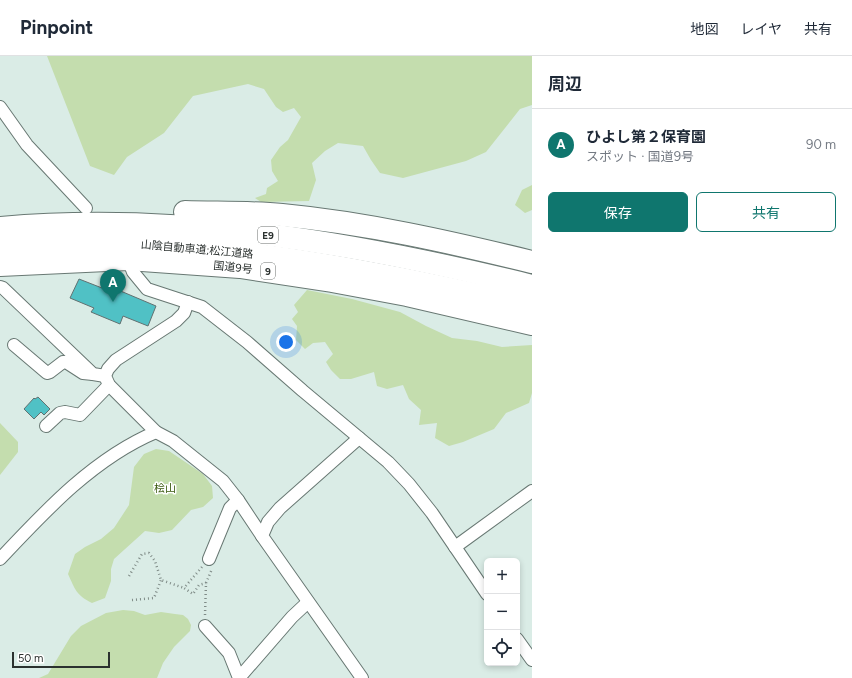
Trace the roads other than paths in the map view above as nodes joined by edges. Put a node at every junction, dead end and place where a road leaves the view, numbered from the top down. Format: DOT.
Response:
graph roads {
  1 [pos="0,107"];
  2 [pos="86,208"];
  3 [pos="0,212"];
  4 [pos="0,228"];
  5 [pos="0,247"];
  6 [pos="128,259"];
  7 [pos="532,262"];
  8 [pos="0,265"];
  9 [pos="532,286"];
  10 [pos="0,287"];
  11 [pos="188,302"];
  12 [pos="532,307"];
  13 [pos="532,324"];
  14 [pos="14,345"];
  15 [pos="93,374"];
  16 [pos="107,381"];
  17 [pos="46,426"];
  18 [pos="156,432"];
  19 [pos="359,438"];
  20 [pos="532,492"];
  21 [pos="238,500"];
  22 [pos="262,536"];
  23 [pos="456,547"];
  24 [pos="0,559"];
  25 [pos="212,563"];
  26 [pos="484,589"];
  27 [pos="308,602"];
  28 [pos="205,626"];
  29 [pos="520,643"];
  30 [pos="532,660"];
  31 [pos="239,678"];
  32 [pos="362,678"];
  1 -- 2 [label="street"];
  2 -- 3 [label="highway"];
  2 -- 7 [label="highway"];
  4 -- 9 [label="highway, 山陰自動車道;松江道路 / E9"];
  5 -- 12 [label="highway, 山陰自動車道;松江道路 / E9"];
  6 -- 8 [label="highway, 国道9号 / 9"];
  6 -- 11 [label="street"];
  6 -- 13 [label="highway, 国道9号 / 9"];
  10 -- 15 [label="street"];
  11 -- 16 [label="street"];
  11 -- 19 [label="street"];
  14 -- 15 [label="street"];
  15 -- 16 [label="street"];
  16 -- 17 [label="street"];
  16 -- 18 [label="street"];
  18 -- 21 [label="street"];
  18 -- 24 [label="street"];
  19 -- 22 [label="street"];
  19 -- 23 [label="street"];
  20 -- 23 [label="street"];
  21 -- 22 [label="street"];
  21 -- 25 [label="street"];
  22 -- 27 [label="street"];
  23 -- 26 [label="street"];
  27 -- 31 [label="street"];
  27 -- 32 [label="street"];
  28 -- 31 [label="street"];
  29 -- 30 [label="street"];
}
